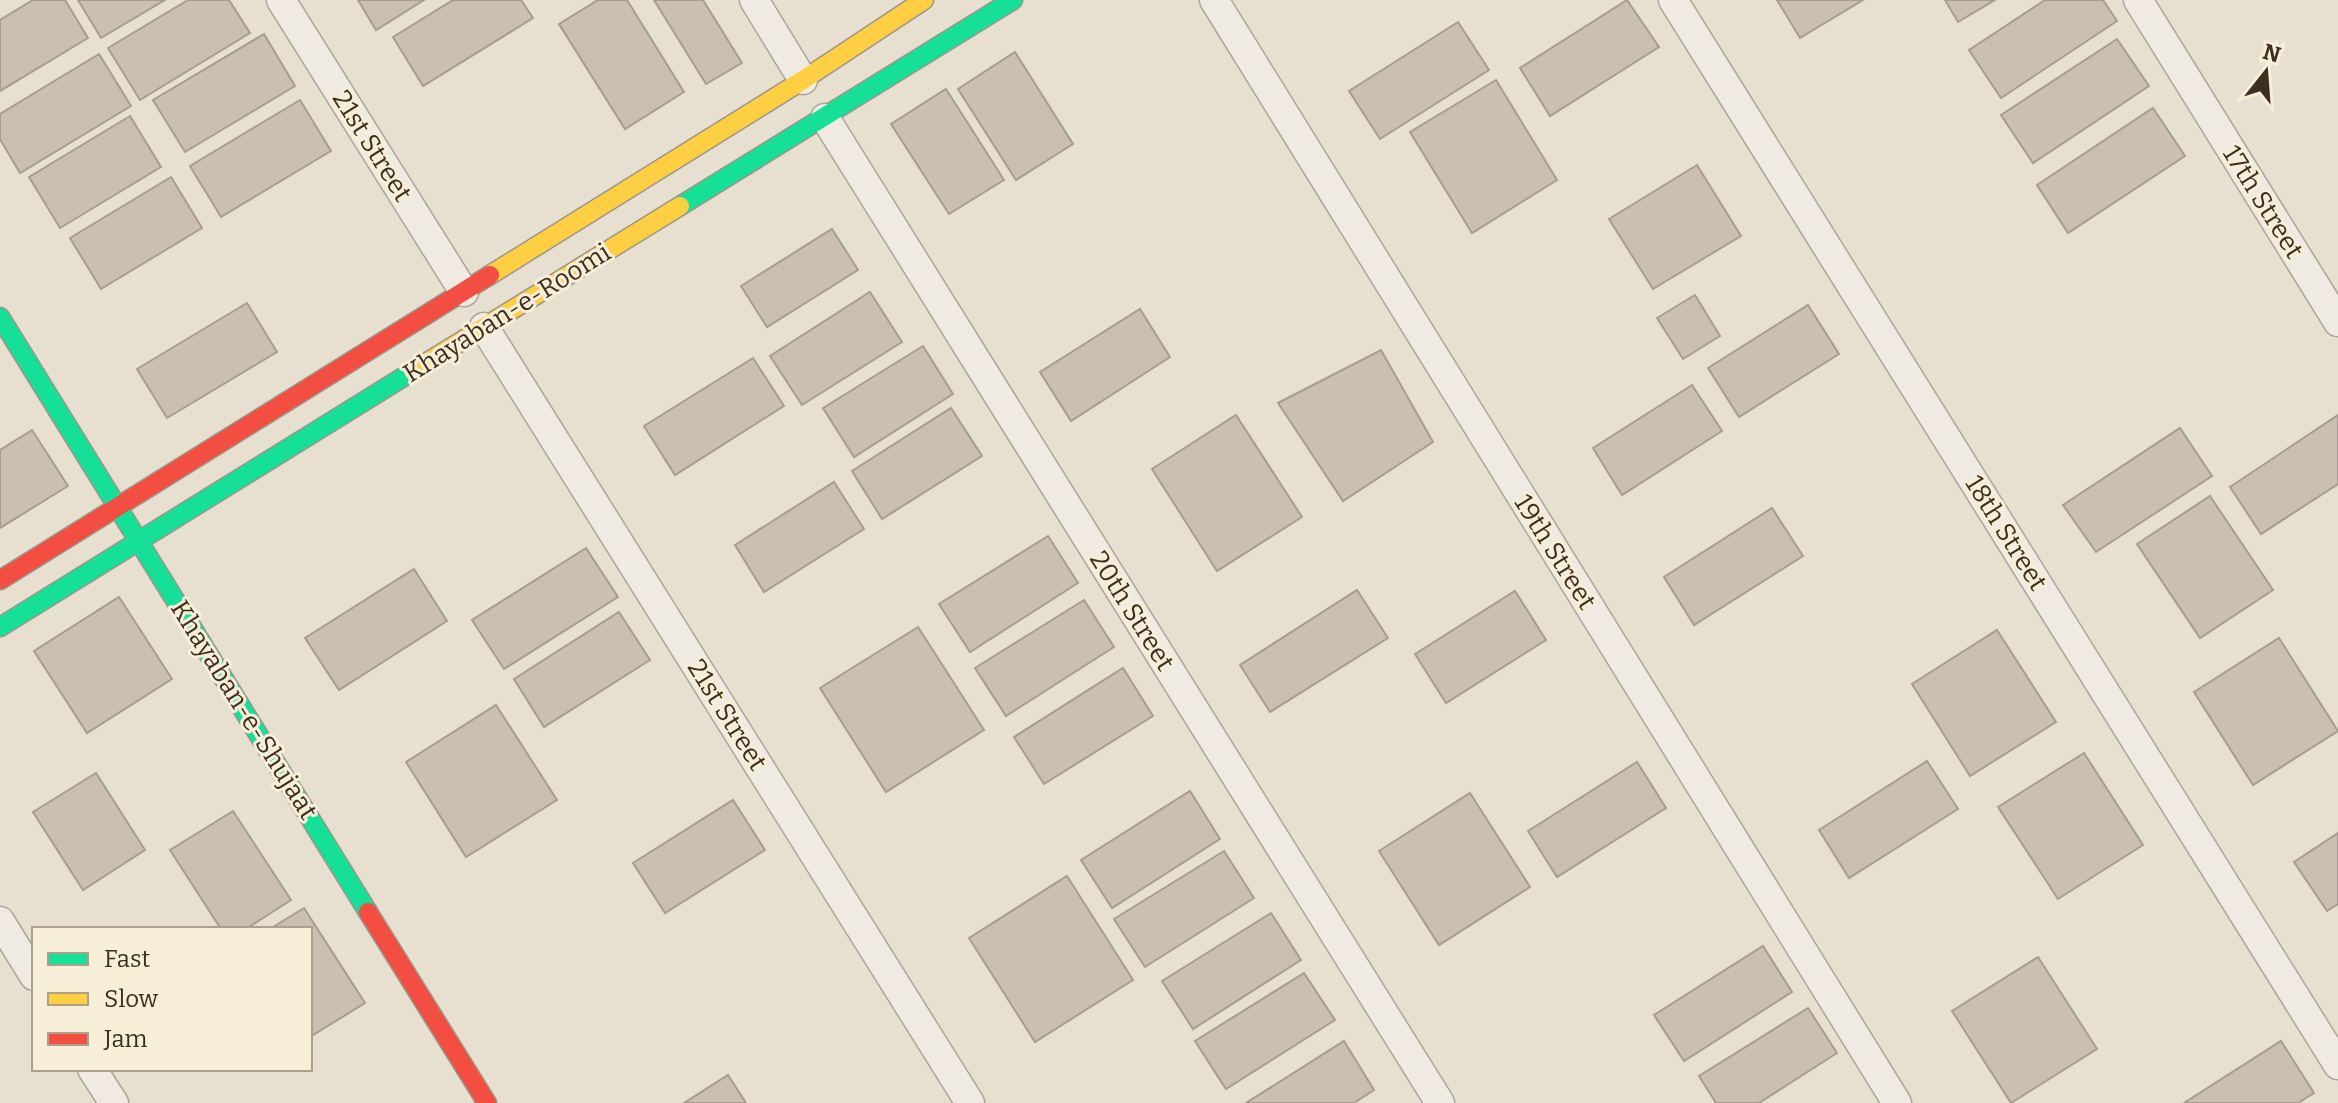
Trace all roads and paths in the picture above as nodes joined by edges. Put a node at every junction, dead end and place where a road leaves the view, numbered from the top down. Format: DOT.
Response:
graph roads {
  1 [pos="281,0"];
  2 [pos="754,0"];
  3 [pos="924,0"];
  4 [pos="1013,0"];
  5 [pos="1214,0"];
  6 [pos="1673,0"];
  7 [pos="2138,0"];
  8 [pos="803,80"];
  9 [pos="825,118"];
  10 [pos="464,292"];
  11 [pos="0,317"];
  12 [pos="2338,322"];
  13 [pos="484,327"];
  14 [pos="119,509"];
  15 [pos="139,541"];
  16 [pos="0,580"];
  17 [pos="0,627"];
  18 [pos="0,921"];
  19 [pos="32,973"];
  20 [pos="2338,1065"];
  21 [pos="93,1071"];
  22 [pos="114,1103"];
  23 [pos="487,1103"];
  24 [pos="970,1103"];
  25 [pos="1440,1103"];
  26 [pos="1897,1103"];
  1 -- 10 [label="street, 21st Street"];
  2 -- 8 [label="street"];
  3 -- 8 [label="street, Khayaban-e-Roomi"];
  4 -- 9 [label="street, Khayaban-e-Roomi"];
  5 -- 26 [label="street, 19th Street"];
  6 -- 20 [label="street, 18th Street"];
  7 -- 12 [label="street, 17th Street"];
  8 -- 10 [label="street, Khayaban-e-Roomi"];
  9 -- 13 [label="street, Khayaban-e-Roomi"];
  9 -- 25 [label="street, 20th Street"];
  10 -- 14 [label="street, Khayaban-e-Roomi"];
  11 -- 14 [label="street, Khayaban-e-Shujaat"];
  13 -- 15 [label="street, Khayaban-e-Roomi"];
  13 -- 24 [label="street, 21st Street"];
  14 -- 15 [label="street, Khayaban-e-Shujaat"];
  14 -- 16 [label="street, Khayaban-e-Roomi"];
  15 -- 17 [label="street, Khayaban-e-Roomi"];
  15 -- 23 [label="street, Khayaban-e-Shujaat"];
  18 -- 19 [label="street"];
  21 -- 22 [label="street"];
}
